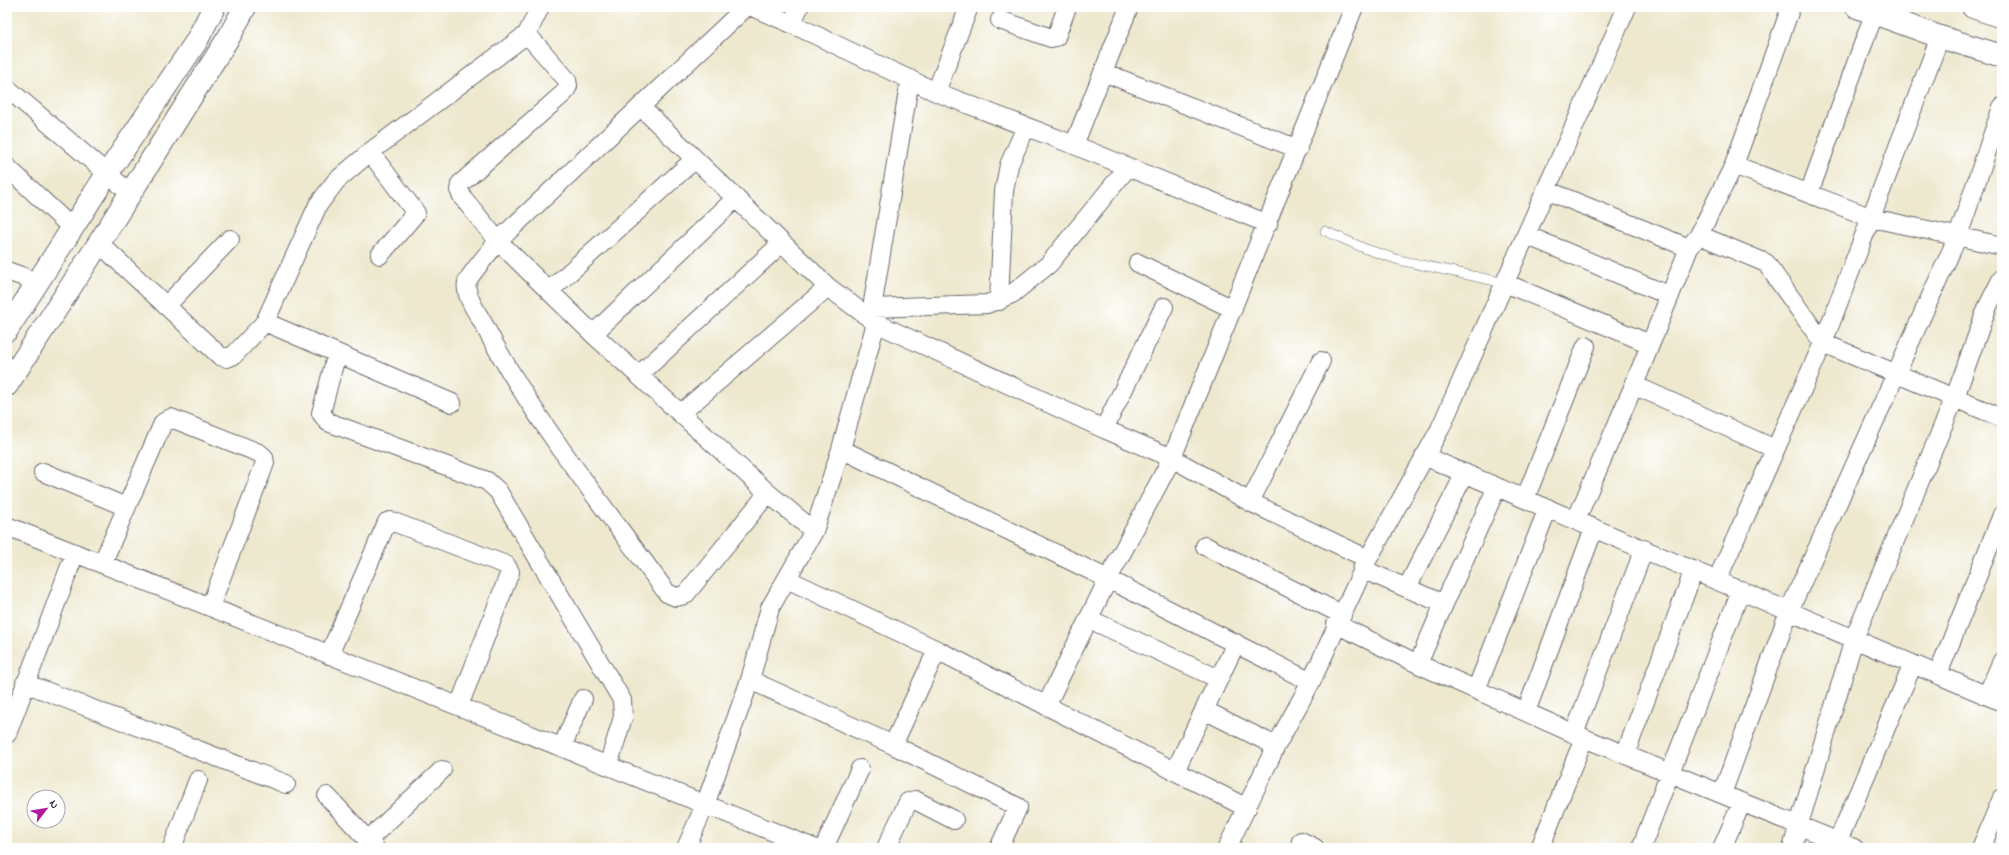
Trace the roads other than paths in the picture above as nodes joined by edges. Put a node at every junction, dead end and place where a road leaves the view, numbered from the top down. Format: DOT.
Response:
graph roads {
  1 [pos="214,7"];
  2 [pos="245,7"];
  3 [pos="540,7"];
  4 [pos="746,7"];
  5 [pos="752,7"];
  6 [pos="799,7"];
  7 [pos="969,7"];
  8 [pos="1067,7"];
  9 [pos="1128,7"];
  10 [pos="1354,7"];
  11 [pos="1627,7"];
  12 [pos="1791,7"];
  13 [pos="1972,7"];
  14 [pos="1866,10"];
  15 [pos="2002,17"];
  16 [pos="1000,20"];
  17 [pos="792,24"];
  18 [pos="527,34"];
  19 [pos="1940,37"];
  20 [pos="2002,55"];
  21 [pos="1103,72"];
  22 [pos="910,79"];
  23 [pos="7,88"];
  24 [pos="936,92"];
  25 [pos="641,107"];
  26 [pos="2002,107"];
  27 [pos="1026,127"];
  28 [pos="1074,145"];
  29 [pos="1298,149"];
  30 [pos="370,152"];
  31 [pos="696,159"];
  32 [pos="1734,165"];
  33 [pos="7,167"];
  34 [pos="1128,167"];
  35 [pos="107,174"];
  36 [pos="1546,190"];
  37 [pos="130,193"];
  38 [pos="1809,193"];
  39 [pos="736,198"];
  40 [pos="1872,218"];
  41 [pos="1268,224"];
  42 [pos="72,228"];
  43 [pos="1325,231"];
  44 [pos="1526,235"];
  45 [pos="1958,236"];
  46 [pos="230,239"];
  47 [pos="498,240"];
  48 [pos="1694,241"];
  49 [pos="99,243"];
  50 [pos="782,243"];
  51 [pos="2002,246"];
  52 [pos="380,255"];
  53 [pos="1138,263"];
  54 [pos="7,271"];
  55 [pos="2002,278"];
  56 [pos="38,282"];
  57 [pos="1505,283"];
  58 [pos="828,287"];
  59 [pos="549,291"];
  60 [pos="1670,296"];
  61 [pos="999,301"];
  62 [pos="166,306"];
  63 [pos="1164,307"];
  64 [pos="1233,309"];
  65 [pos="874,315"];
  66 [pos="265,322"];
  67 [pos="7,330"];
  68 [pos="593,334"];
  69 [pos="1823,343"];
  70 [pos="1650,344"];
  71 [pos="1586,346"];
  72 [pos="337,354"];
  73 [pos="1321,361"];
  74 [pos="1896,372"];
  75 [pos="639,375"];
  76 [pos="7,385"];
  77 [pos="1634,385"];
  78 [pos="1955,397"];
  79 [pos="452,402"];
  80 [pos="681,413"];
  81 [pos="2002,418"];
  82 [pos="1104,429"];
  83 [pos="841,449"];
  84 [pos="1775,450"];
  85 [pos="1424,456"];
  86 [pos="1172,458"];
  87 [pos="43,472"];
  88 [pos="1465,473"];
  89 [pos="1497,487"];
  90 [pos="768,493"];
  91 [pos="1524,498"];
  92 [pos="1250,502"];
  93 [pos="126,507"];
  94 [pos="1548,508"];
  95 [pos="2002,515"];
  96 [pos="1576,520"];
  97 [pos="7,526"];
  98 [pos="1594,528"];
  99 [pos="814,531"];
  100 [pos="1205,546"];
  101 [pos="1644,549"];
  102 [pos="75,553"];
  103 [pos="102,564"];
  104 [pos="1365,564"];
  105 [pos="1694,570"];
  106 [pos="787,579"];
  107 [pos="1108,579"];
  108 [pos="1718,580"];
  109 [pos="1407,588"];
  110 [pos="1741,590"];
  111 [pos="1444,604"];
  112 [pos="210,607"];
  113 [pos="1789,611"];
  114 [pos="1089,619"];
  115 [pos="1339,619"];
  116 [pos="1854,639"];
  117 [pos="1236,643"];
  118 [pos="937,650"];
  119 [pos="329,655"];
  120 [pos="2002,660"];
  121 [pos="1418,664"];
  122 [pos="1913,664"];
  123 [pos="1938,674"];
  124 [pos="1219,679"];
  125 [pos="750,680"];
  126 [pos="1311,682"];
  127 [pos="25,683"];
  128 [pos="1476,690"];
  129 [pos="1994,698"];
  130 [pos="583,699"];
  131 [pos="459,706"];
  132 [pos="1046,706"];
  133 [pos="1204,710"];
  134 [pos="1526,712"];
  135 [pos="7,734"];
  136 [pos="1579,736"];
  137 [pos="893,745"];
  138 [pos="1276,746"];
  139 [pos="562,747"];
  140 [pos="1625,755"];
  141 [pos="608,766"];
  142 [pos="860,769"];
  143 [pos="442,770"];
  144 [pos="1175,771"];
  145 [pos="1671,774"];
  146 [pos="198,780"];
  147 [pos="286,784"];
  148 [pos="1722,794"];
  149 [pos="326,796"];
  150 [pos="2002,798"];
  151 [pos="1742,802"];
  152 [pos="705,805"];
  153 [pos="1247,808"];
  154 [pos="954,820"];
  155 [pos="1800,825"];
  156 [pos="1838,841"];
  157 [pos="372,844"];
  158 [pos="172,848"];
  159 [pos="686,848"];
  160 [pos="814,848"];
  161 [pos="824,848"];
  162 [pos="886,848"];
  163 [pos="999,848"];
  164 [pos="1227,848"];
  165 [pos="1540,848"];
  166 [pos="1641,848"];
  167 [pos="1722,848"];
  168 [pos="1792,848"];
  169 [pos="1854,848"];
  170 [pos="1981,848"];
  1 -- 35 [label="street"];
  2 -- 37 [label="street"];
  3 -- 18 [label="street"];
  4 -- 25 [label="street"];
  5 -- 17 [label="street"];
  6 -- 17 [label="street"];
  7 -- 24 [label="street"];
  8 -- 16 [label="street"];
  9 -- 21 [label="street"];
  10 -- 29 [label="street"];
  11 -- 36 [label="street"];
  12 -- 32 [label="street"];
  13 -- 15 [label="street"];
  14 -- 19 [label="street"];
  14 -- 38 [label="street"];
  17 -- 22 [label="street"];
  18 -- 30 [label="street"];
  18 -- 47 [label="street"];
  19 -- 20 [label="street"];
  19 -- 40 [label="street"];
  21 -- 28 [label="street"];
  21 -- 29 [label="street"];
  22 -- 24 [label="street"];
  22 -- 65 [label="street"];
  23 -- 35 [label="street"];
  24 -- 27 [label="street"];
  25 -- 31 [label="street"];
  25 -- 47 [label="street"];
  26 -- 45 [label="street"];
  27 -- 28 [label="street"];
  27 -- 61 [label="street"];
  28 -- 34 [label="street"];
  29 -- 41 [label="street"];
  30 -- 52 [label="street"];
  30 -- 66 [label="street"];
  31 -- 39 [label="street"];
  31 -- 59 [label="street"];
  32 -- 38 [label="street"];
  32 -- 48 [label="street"];
  33 -- 42 [label="street"];
  34 -- 41 [label="street"];
  34 -- 61 [label="street"];
  35 -- 37 [label="street"];
  35 -- 42 [label="street"];
  36 -- 44 [label="street"];
  36 -- 48 [label="street"];
  37 -- 49 [label="street"];
  38 -- 40 [label="street"];
  39 -- 50 [label="street"];
  39 -- 68 [label="street"];
  40 -- 45 [label="street"];
  40 -- 69 [label="street"];
  41 -- 64 [label="street"];
  42 -- 56 [label="street"];
  43 -- 57 [label="lane"];
  44 -- 57 [label="street"];
  44 -- 60 [label="street"];
  45 -- 51 [label="street"];
  45 -- 74 [label="street"];
  46 -- 62 [label="street"];
  47 -- 59 [label="street"];
  47 -- 90 [label="street"];
  48 -- 60 [label="street"];
  48 -- 69 [label="street"];
  49 -- 62 [label="street"];
  49 -- 76 [label="street"];
  50 -- 58 [label="street"];
  50 -- 75 [label="street"];
  53 -- 64 [label="street"];
  54 -- 56 [label="street"];
  55 -- 78 [label="street"];
  56 -- 67 [label="street"];
  57 -- 70 [label="street"];
  57 -- 85 [label="street"];
  58 -- 65 [label="street"];
  58 -- 80 [label="street"];
  59 -- 68 [label="street"];
  60 -- 70 [label="street"];
  61 -- 65 [label="street"];
  62 -- 66 [label="street"];
  63 -- 82 [label="street"];
  64 -- 86 [label="street"];
  65 -- 82 [label="street"];
  65 -- 83 [label="street"];
  66 -- 72 [label="street"];
  68 -- 75 [label="street"];
  69 -- 74 [label="street"];
  69 -- 84 [label="street"];
  70 -- 77 [label="street"];
  71 -- 91 [label="street"];
  72 -- 79 [label="street"];
  72 -- 141 [label="street"];
  73 -- 92 [label="street"];
  74 -- 78 [label="street"];
  74 -- 113 [label="street"];
  75 -- 80 [label="street"];
  77 -- 84 [label="street"];
  77 -- 96 [label="street"];
  78 -- 81 [label="street"];
  78 -- 116 [label="street"];
  80 -- 90 [label="street"];
  82 -- 86 [label="street"];
  83 -- 99 [label="street"];
  83 -- 107 [label="street"];
  84 -- 108 [label="street"];
  85 -- 88 [label="street"];
  85 -- 104 [label="street"];
  86 -- 92 [label="street"];
  86 -- 107 [label="street"];
  87 -- 93 [label="street"];
  88 -- 89 [label="street"];
  88 -- 109 [label="street"];
  89 -- 91 [label="street"];
  89 -- 111 [label="street"];
  90 -- 99 [label="street"];
  91 -- 94 [label="street"];
  92 -- 104 [label="street"];
  93 -- 103 [label="street"];
  93 -- 112 [label="street"];
  94 -- 96 [label="street"];
  94 -- 128 [label="street"];
  95 -- 123 [label="street"];
  96 -- 98 [label="street"];
  97 -- 102 [label="street"];
  98 -- 101 [label="street"];
  98 -- 134 [label="street"];
  99 -- 106 [label="street"];
  100 -- 115 [label="street"];
  101 -- 105 [label="street"];
  101 -- 136 [label="street"];
  102 -- 103 [label="street"];
  102 -- 127 [label="street"];
  103 -- 112 [label="street"];
  104 -- 109 [label="street"];
  104 -- 115 [label="street"];
  105 -- 108 [label="street"];
  105 -- 140 [label="street"];
  106 -- 118 [label="street"];
  106 -- 125 [label="street"];
  107 -- 114 [label="street"];
  107 -- 117 [label="street"];
  108 -- 110 [label="street"];
  109 -- 111 [label="street"];
  110 -- 113 [label="street"];
  110 -- 145 [label="street"];
  111 -- 121 [label="street"];
  112 -- 119 [label="street"];
  113 -- 116 [label="street"];
  113 -- 148 [label="street"];
  114 -- 124 [label="street"];
  114 -- 132 [label="street"];
  115 -- 121 [label="street"];
  115 -- 126 [label="street"];
  116 -- 122 [label="street"];
  116 -- 155 [label="street"];
  117 -- 124 [label="street"];
  117 -- 126 [label="street"];
  118 -- 132 [label="street"];
  118 -- 137 [label="street"];
  119 -- 131 [label="street"];
  119 -- 131 [label="street"];
  120 -- 129 [label="street"];
  121 -- 128 [label="street"];
  122 -- 123 [label="street"];
  122 -- 156 [label="street"];
  123 -- 129 [label="street"];
  124 -- 133 [label="street"];
  125 -- 137 [label="street"];
  125 -- 152 [label="street"];
  126 -- 138 [label="street"];
  127 -- 135 [label="street"];
  127 -- 147 [label="street"];
  128 -- 134 [label="street"];
  130 -- 139 [label="street"];
  131 -- 139 [label="street"];
  132 -- 144 [label="street"];
  133 -- 138 [label="street"];
  133 -- 144 [label="street"];
  134 -- 136 [label="street"];
  136 -- 140 [label="street"];
  136 -- 165 [label="street"];
  137 -- 163 [label="street"];
  138 -- 153 [label="street"];
  139 -- 141 [label="street"];
  140 -- 145 [label="street"];
  141 -- 152 [label="street"];
  142 -- 161 [label="street"];
  143 -- 157 [label="street"];
  144 -- 153 [label="street"];
  145 -- 148 [label="street"];
  145 -- 166 [label="street"];
  146 -- 158 [label="street"];
  148 -- 151 [label="street"];
  149 -- 157 [label="street"];
  150 -- 170 [label="street"];
  151 -- 155 [label="street"];
  151 -- 167 [label="street"];
  152 -- 159 [label="street"];
  152 -- 160 [label="street"];
  153 -- 164 [label="street"];
  154 -- 162 [label="street"];
  155 -- 156 [label="street"];
  155 -- 168 [label="street"];
  156 -- 169 [label="street"];
}
